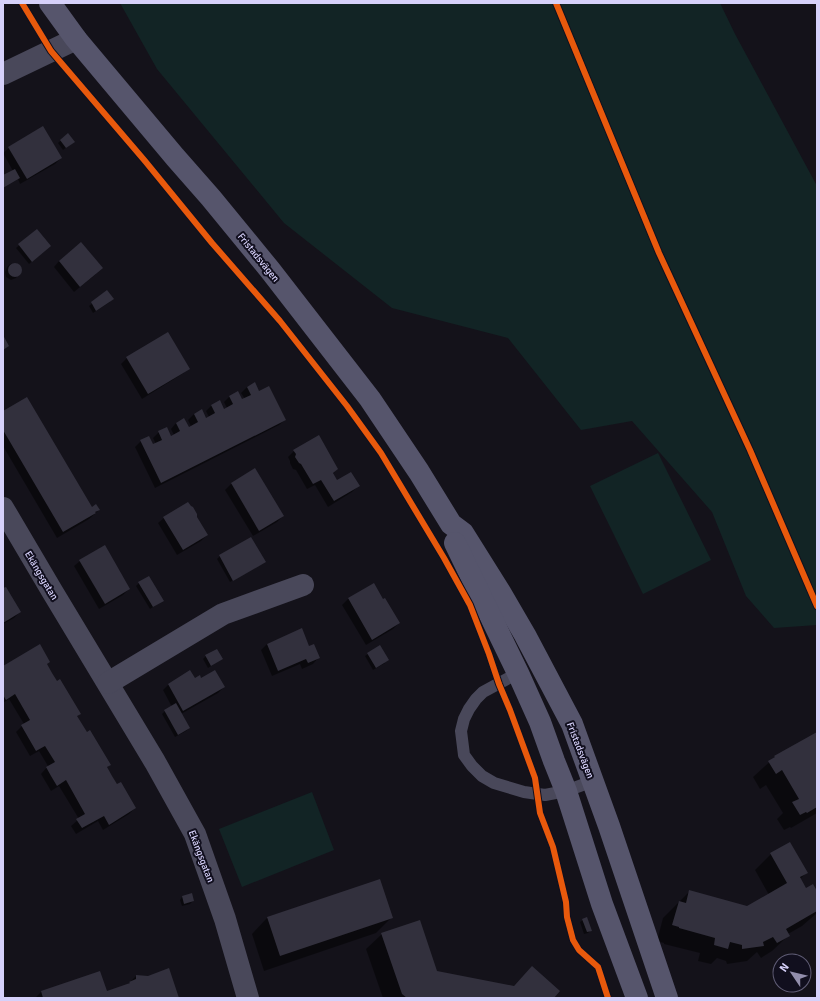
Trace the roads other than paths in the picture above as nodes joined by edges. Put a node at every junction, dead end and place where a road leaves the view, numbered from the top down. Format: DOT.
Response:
graph roads {
  1 [pos="50,3"];
  2 [pos="76,39"];
  3 [pos="3,74"];
  4 [pos="3,508"];
  5 [pos="452,524"];
  6 [pos="303,585"];
  7 [pos="518,673"];
  8 [pos="108,683"];
  9 [pos="592,781"];
  10 [pos="566,791"];
  11 [pos="248,998"];
  12 [pos="637,998"];
  13 [pos="667,998"];
  1 -- 2 [label="street, Fristadsvägen"];
  2 -- 3 [label="street"];
  2 -- 5 [label="street, Fristadsvägen"];
  4 -- 8 [label="street, Ekängsgatan"];
  5 -- 7 [label="street, Fristadsvägen"];
  5 -- 9 [label="street, Fristadsvägen"];
  6 -- 8 [label="street"];
  7 -- 10 [label="street, Fristadsvägen"];
  7 -- 10 [label="lane"];
  8 -- 11 [label="street, Ekängsgatan"];
  9 -- 10 [label="lane"];
  9 -- 13 [label="street, Fristadsvägen"];
  10 -- 12 [label="street, Fristadsvägen"];
}
